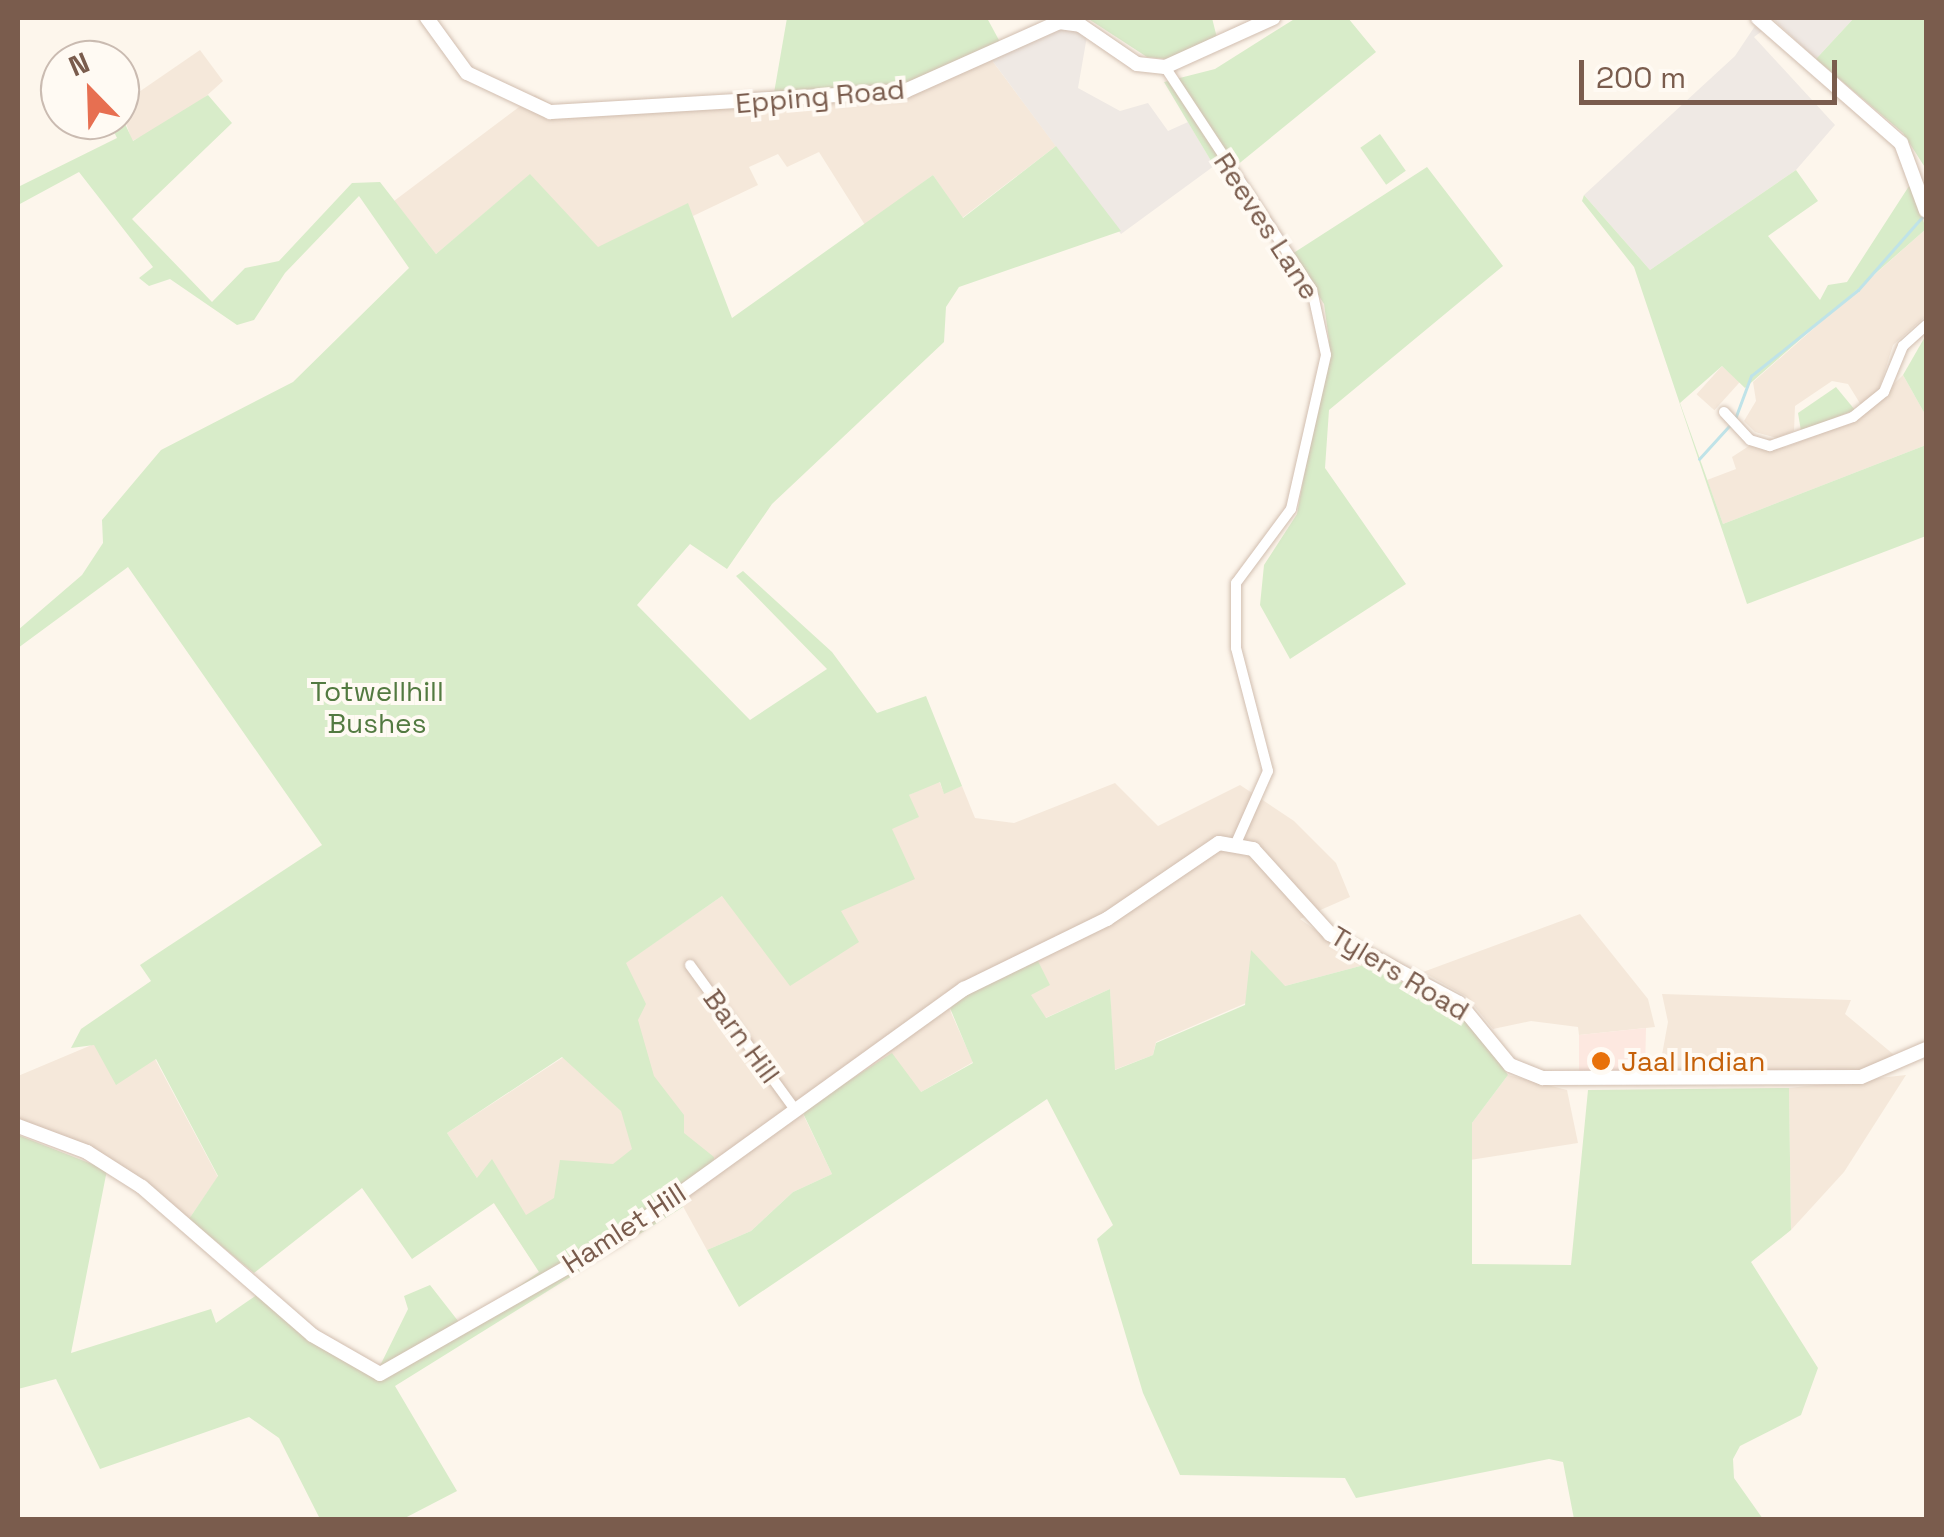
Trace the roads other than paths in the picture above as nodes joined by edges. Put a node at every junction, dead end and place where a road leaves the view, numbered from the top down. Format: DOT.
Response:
graph roads {
  1 [pos="427,18"];
  2 [pos="1273,18"];
  3 [pos="1758,18"];
  4 [pos="1165,67"];
  5 [pos="1926,212"];
  6 [pos="1926,325"];
  7 [pos="1724,412"];
  8 [pos="1237,841"];
  9 [pos="690,965"];
  10 [pos="1926,1049"];
  11 [pos="794,1108"];
  12 [pos="18,1126"];
  1 -- 4 [label="street, Epping Road"];
  2 -- 4 [label="street"];
  3 -- 5 [label="street"];
  4 -- 8 [label="street, Reeves Lane"];
  6 -- 7 [label="street"];
  8 -- 10 [label="street, Tylers Road"];
  8 -- 11 [label="street, Hamlet Hill"];
  9 -- 11 [label="street, Barn Hill"];
  11 -- 12 [label="street, Hamlet Hill"];
}
